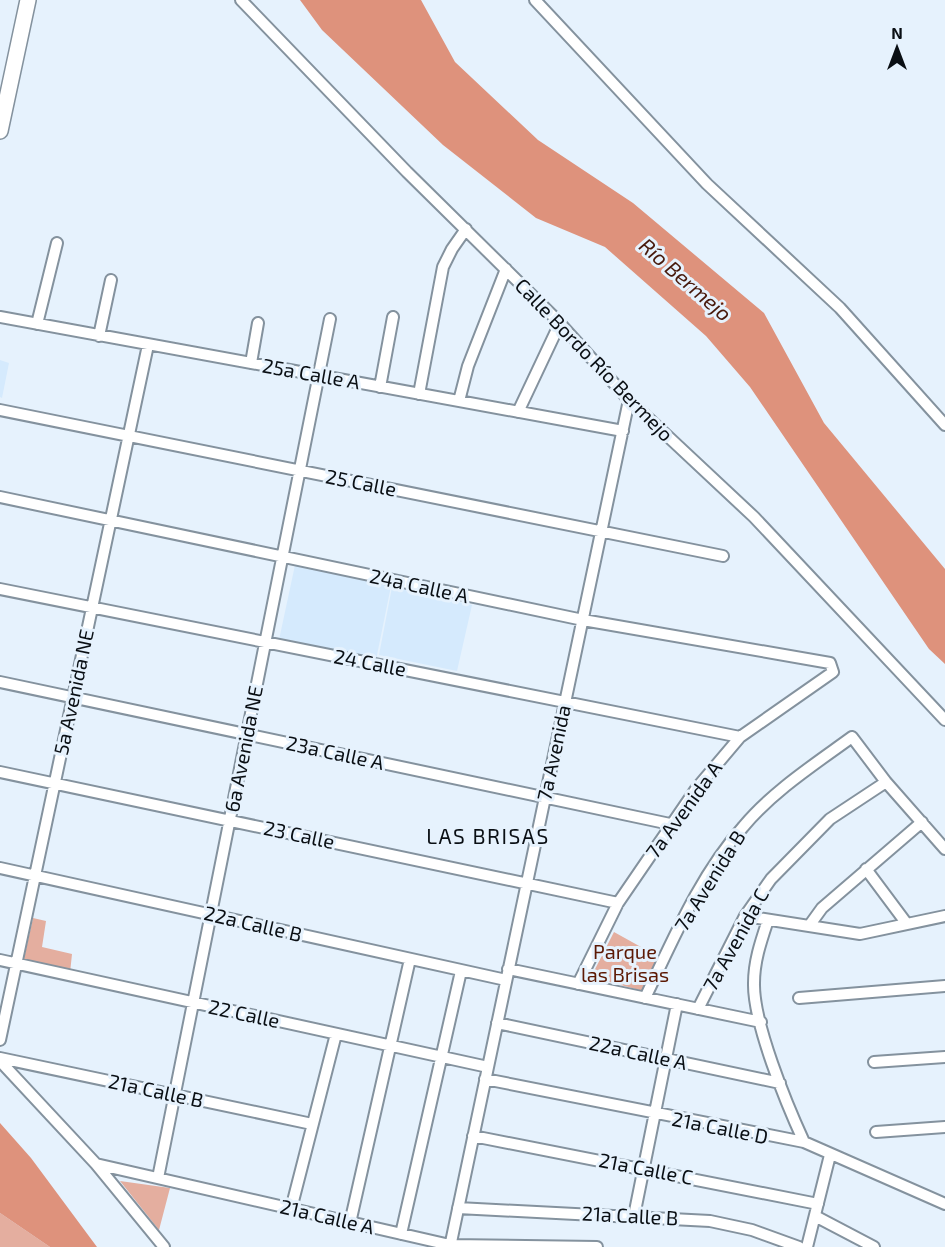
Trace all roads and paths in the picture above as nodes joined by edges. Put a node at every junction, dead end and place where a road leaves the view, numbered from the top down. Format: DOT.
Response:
graph roads {
  1 [pos="28,0"];
  2 [pos="241,0"];
  3 [pos="535,0"];
  4 [pos="0,131"];
  5 [pos="466,229"];
  6 [pos="57,243"];
  7 [pos="506,268"];
  8 [pos="111,280"];
  9 [pos="393,317"];
  10 [pos="0,318"];
  11 [pos="330,319"];
  12 [pos="258,323"];
  13 [pos="560,323"];
  14 [pos="38,324"];
  15 [pos="99,336"];
  16 [pos="148,345"];
  17 [pos="251,363"];
  18 [pos="319,377"];
  19 [pos="380,387"];
  20 [pos="418,394"];
  21 [pos="629,400"];
  22 [pos="459,401"];
  23 [pos="0,410"];
  24 [pos="518,412"];
  25 [pos="945,425"];
  26 [pos="623,431"];
  27 [pos="129,436"];
  28 [pos="300,471"];
  29 [pos="0,497"];
  30 [pos="111,520"];
  31 [pos="602,531"];
  32 [pos="723,556"];
  33 [pos="283,558"];
  34 [pos="0,589"];
  35 [pos="92,608"];
  36 [pos="583,620"];
  37 [pos="266,642"];
  38 [pos="833,672"];
  39 [pos="0,682"];
  40 [pos="73,698"];
  41 [pos="565,702"];
  42 [pos="945,720"];
  43 [pos="247,735"];
  44 [pos="740,737"];
  45 [pos="0,772"];
  46 [pos="886,782"];
  47 [pos="54,784"];
  48 [pos="545,798"];
  49 [pos="230,820"];
  50 [pos="922,822"];
  51 [pos="670,824"];
  52 [pos="945,849"];
  53 [pos="0,868"];
  54 [pos="866,869"];
  55 [pos="35,875"];
  56 [pos="527,883"];
  57 [pos="618,903"];
  58 [pos="211,915"];
  59 [pos="745,916"];
  60 [pos="945,916"];
  61 [pos="768,920"];
  62 [pos="907,924"];
  63 [pos="809,926"];
  64 [pos="410,959"];
  65 [pos="0,960"];
  66 [pos="16,963"];
  67 [pos="461,970"];
  68 [pos="507,975"];
  69 [pos="578,984"];
  70 [pos="945,986"];
  71 [pos="645,998"];
  72 [pos="799,998"];
  73 [pos="194,1002"];
  74 [pos="677,1004"];
  75 [pos="698,1009"];
  76 [pos="761,1022"];
  77 [pos="497,1023"];
  78 [pos="336,1034"];
  79 [pos="0,1040"];
  80 [pos="390,1046"];
  81 [pos="441,1057"];
  82 [pos="945,1057"];
  83 [pos="0,1059"];
  84 [pos="666,1059"];
  85 [pos="874,1062"];
  86 [pos="488,1067"];
  87 [pos="485,1079"];
  88 [pos="780,1083"];
  89 [pos="175,1095"];
  90 [pos="655,1114"];
  91 [pos="312,1124"];
  92 [pos="945,1127"];
  93 [pos="876,1132"];
  94 [pos="473,1136"];
  95 [pos="804,1143"];
  96 [pos="830,1155"];
  97 [pos="96,1164"];
  98 [pos="644,1168"];
  99 [pos="158,1178"];
  100 [pos="818,1204"];
  101 [pos="945,1204"];
  102 [pos="458,1208"];
  103 [pos="291,1209"];
  104 [pos="634,1216"];
  105 [pos="815,1216"];
  106 [pos="350,1222"];
  107 [pos="401,1234"];
  108 [pos="450,1246"];
  109 [pos="164,1247"];
  110 [pos="597,1247"];
  111 [pos="799,1247"];
  112 [pos="807,1247"];
  113 [pos="874,1247"];
  1 -- 4 [label="main road"];
  2 -- 5 [label="street, Calle Bordo Río Bermejo"];
  3 -- 25 [label="street"];
  5 -- 7 [label="street, Calle Bordo Río Bermejo"];
  5 -- 20 [label="street"];
  6 -- 14 [label="street"];
  7 -- 13 [label="street, Calle Bordo Río Bermejo"];
  7 -- 22 [label="street"];
  8 -- 15 [label="street"];
  9 -- 19 [label="street"];
  10 -- 14 [label="street, 25a Calle A"];
  11 -- 18 [label="street, 6a Avenida NE"];
  12 -- 17 [label="street"];
  13 -- 21 [label="street, Calle Bordo Río Bermejo"];
  13 -- 24 [label="street"];
  14 -- 15 [label="street, 25a Calle A"];
  15 -- 16 [label="street, 25a Calle A"];
  16 -- 17 [label="street, 25a Calle A"];
  16 -- 27 [label="street, 5a Avenida NE"];
  17 -- 18 [label="street, 25a Calle A"];
  18 -- 19 [label="street, 25a Calle A"];
  18 -- 28 [label="street, 6a Avenida NE"];
  19 -- 20 [label="street, 25a Calle A"];
  20 -- 22 [label="street, 25a Calle A"];
  21 -- 26 [label="street, 7a Avenida"];
  21 -- 42 [label="street, Calle Bordo Río Bermejo"];
  22 -- 24 [label="street, 25a Calle A"];
  23 -- 27 [label="street, 25 Calle"];
  24 -- 26 [label="street, 25a Calle A"];
  26 -- 31 [label="street, 7a Avenida"];
  27 -- 28 [label="street, 25 Calle"];
  27 -- 30 [label="street, 5a Avenida NE"];
  28 -- 31 [label="street, 25 Calle"];
  28 -- 33 [label="street, 6a Avenida NE"];
  29 -- 30 [label="street, 24a Calle A"];
  30 -- 33 [label="street, 24a Calle A"];
  30 -- 35 [label="street, 5a Avenida NE"];
  31 -- 32 [label="street, 25 Calle"];
  31 -- 36 [label="street, 7a Avenida"];
  33 -- 36 [label="street, 24a Calle A"];
  33 -- 37 [label="street, 6a Avenida NE"];
  34 -- 35 [label="street, 24 Calle"];
  35 -- 37 [label="street, 24 Calle"];
  35 -- 40 [label="street, 5a Avenida NE"];
  36 -- 38 [label="street, 24a Calle A"];
  36 -- 41 [label="street, 7a Avenida"];
  37 -- 41 [label="street, 24 Calle"];
  37 -- 43 [label="street, 6a Avenida NE"];
  38 -- 44 [label="street, 7a Avenida A"];
  39 -- 40 [label="street, 23a Calle A"];
  40 -- 43 [label="street, 23a Calle A"];
  40 -- 47 [label="street, 5a Avenida NE"];
  41 -- 44 [label="street, 24 Calle"];
  41 -- 48 [label="street, 7a Avenida"];
  43 -- 48 [label="street, 23a Calle A"];
  43 -- 49 [label="street, 6a Avenida NE"];
  44 -- 51 [label="street, 7a Avenida A"];
  45 -- 47 [label="street, 23 Calle"];
  46 -- 50 [label="street"];
  46 -- 59 [label="street, 7a Avenida C"];
  46 -- 71 [label="street, 7a Avenida B"];
  47 -- 49 [label="street, 23 Calle"];
  47 -- 55 [label="street, 5a Avenida NE"];
  48 -- 51 [label="street, 23a Calle A"];
  48 -- 56 [label="street, 7a Avenida"];
  49 -- 56 [label="street, 23 Calle"];
  49 -- 58 [label="street, 6a Avenida NE"];
  50 -- 52 [label="street"];
  50 -- 54 [label="street"];
  51 -- 57 [label="street, 7a Avenida A"];
  53 -- 55 [label="street, 22a Calle B"];
  54 -- 62 [label="street"];
  54 -- 63 [label="street"];
  55 -- 58 [label="street, 22a Calle B"];
  55 -- 66 [label="street, 5a Avenida NE"];
  56 -- 57 [label="street, 23 Calle"];
  56 -- 68 [label="street, 7a Avenida"];
  57 -- 69 [label="street, 7a Avenida A"];
  58 -- 64 [label="street, 22a Calle B"];
  58 -- 73 [label="street, 6a Avenida NE"];
  59 -- 61 [label="street"];
  59 -- 75 [label="street, 7a Avenida C"];
  60 -- 62 [label="street"];
  61 -- 63 [label="street"];
  61 -- 76 [label="street"];
  62 -- 63 [label="street"];
  64 -- 67 [label="street, 22a Calle B"];
  64 -- 80 [label="street"];
  65 -- 66 [label="street, 22 Calle"];
  66 -- 73 [label="street, 22 Calle"];
  66 -- 79 [label="street, 5a Avenida NE"];
  67 -- 68 [label="street, 22a Calle B"];
  67 -- 81 [label="street"];
  68 -- 69 [label="street, 22a Calle B"];
  68 -- 77 [label="street, 7a Avenida"];
  69 -- 71 [label="street, 22a Calle B"];
  70 -- 72 [label="street"];
  71 -- 74 [label="street, 22a Calle B"];
  73 -- 78 [label="street, 22 Calle"];
  73 -- 89 [label="street, 6a Avenida NE"];
  74 -- 75 [label="street, 22a Calle B"];
  74 -- 84 [label="street, 7a Avenida C"];
  75 -- 76 [label="street, 22a Calle B"];
  76 -- 88 [label="street"];
  77 -- 84 [label="street, 22a Calle A"];
  77 -- 86 [label="street, 7a Avenida"];
  78 -- 80 [label="street, 22 Calle"];
  78 -- 91 [label="street"];
  80 -- 81 [label="street, 22 Calle"];
  80 -- 106 [label="street"];
  81 -- 86 [label="street, 22 Calle"];
  81 -- 107 [label="street"];
  82 -- 85 [label="street"];
  83 -- 89 [label="street, 21a Calle B"];
  83 -- 97 [label="street"];
  84 -- 88 [label="street, 22a Calle A"];
  84 -- 90 [label="street, 7a Avenida C"];
  86 -- 87 [label="street, 7a Avenida"];
  87 -- 90 [label="street, 21a Calle D"];
  87 -- 94 [label="street, 7a Avenida"];
  88 -- 95 [label="street"];
  89 -- 91 [label="street, 21a Calle B"];
  89 -- 99 [label="street, 6a Avenida NE"];
  90 -- 95 [label="street, 21a Calle D"];
  90 -- 98 [label="street, 7a Avenida C"];
  91 -- 103 [label="street"];
  92 -- 93 [label="street"];
  94 -- 98 [label="street, 21a Calle C"];
  94 -- 102 [label="street, 7a Avenida"];
  95 -- 96 [label="street, 21a Calle D"];
  96 -- 100 [label="street"];
  96 -- 101 [label="street, 21a Calle D"];
  97 -- 99 [label="street, 21a Calle A"];
  97 -- 109 [label="street"];
  98 -- 100 [label="street, 21a Calle C"];
  98 -- 104 [label="street, 7a Avenida C"];
  99 -- 103 [label="street, 21a Calle A"];
  100 -- 105 [label="street"];
  102 -- 104 [label="street, 21a Calle B"];
  102 -- 108 [label="street, 7a Avenida"];
  103 -- 106 [label="street, 21a Calle A"];
  104 -- 111 [label="street, 21a Calle B"];
  105 -- 112 [label="street"];
  105 -- 113 [label="street"];
  106 -- 107 [label="street, 21a Calle A"];
  107 -- 108 [label="street, 21a Calle A"];
  108 -- 110 [label="street, 21a Calle A"];
}
